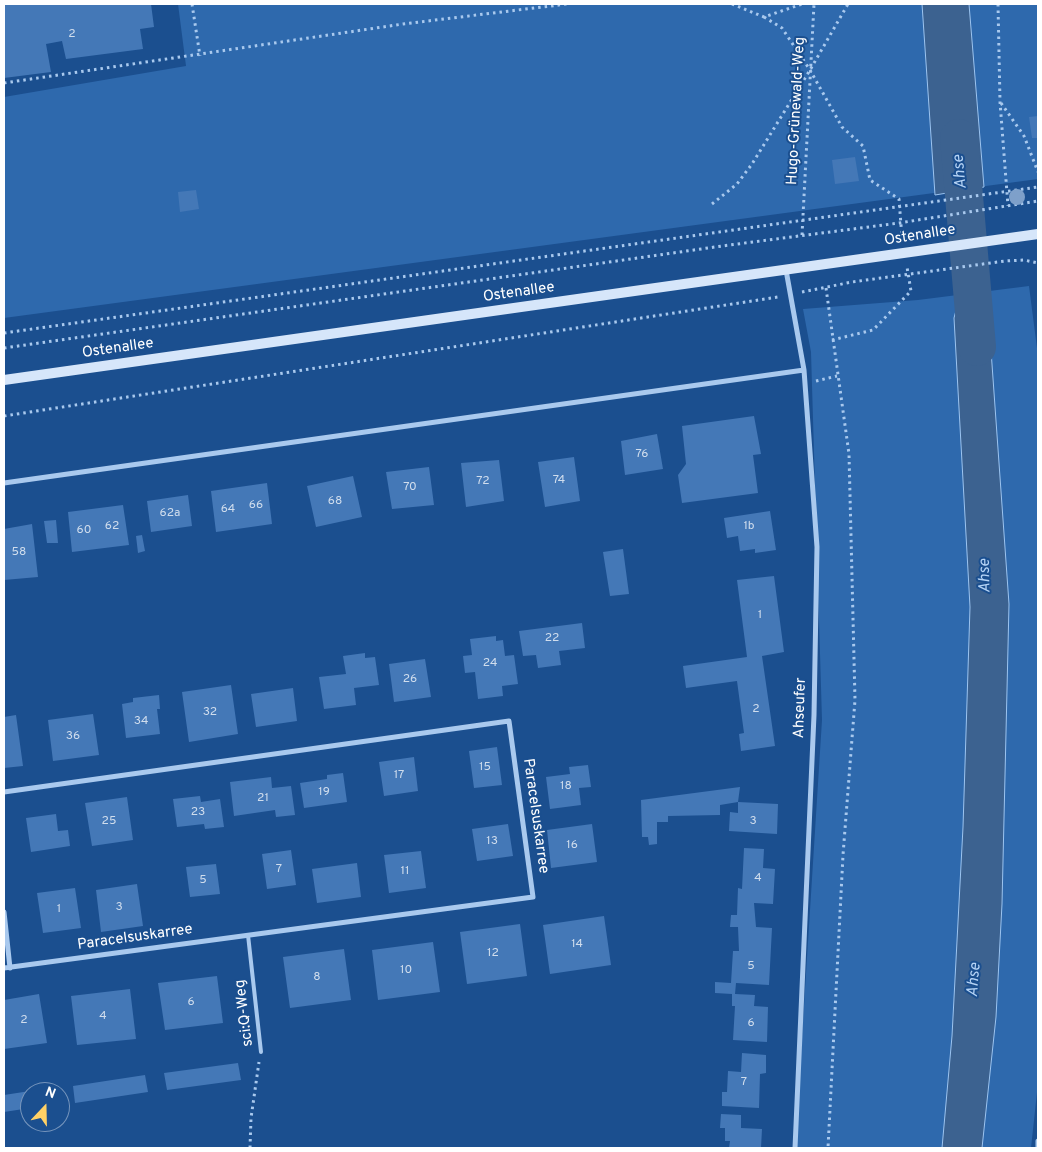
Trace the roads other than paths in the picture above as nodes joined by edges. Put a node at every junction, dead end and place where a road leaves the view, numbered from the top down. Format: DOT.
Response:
graph roads {
  1 [pos="1038,234"];
  2 [pos="786,270"];
  3 [pos="804,370"];
  4 [pos="4,380"];
  5 [pos="4,483"];
  6 [pos="4,792"];
  7 [pos="4,912"];
  8 [pos="248,935"];
  9 [pos="4,968"];
  10 [pos="10,968"];
  11 [pos="261,1052"];
  12 [pos="1038,1141"];
  13 [pos="795,1148"];
  14 [pos="1038,1148"];
  1 -- 2 [label="main road, Ostenallee"];
  2 -- 3 [label="street, Ahseufer"];
  2 -- 4 [label="main road, Ostenallee"];
  3 -- 5 [label="street"];
  3 -- 13 [label="street, Ahseufer"];
  6 -- 8 [label="street, Paracelsuskarree"];
  7 -- 10 [label="street"];
  8 -- 10 [label="street, Paracelsuskarree"];
  8 -- 11 [label="lane, sci:Q-Weg"];
  9 -- 10 [label="street, Paracelsuskarree"];
  12 -- 14 [label="street"];
}
